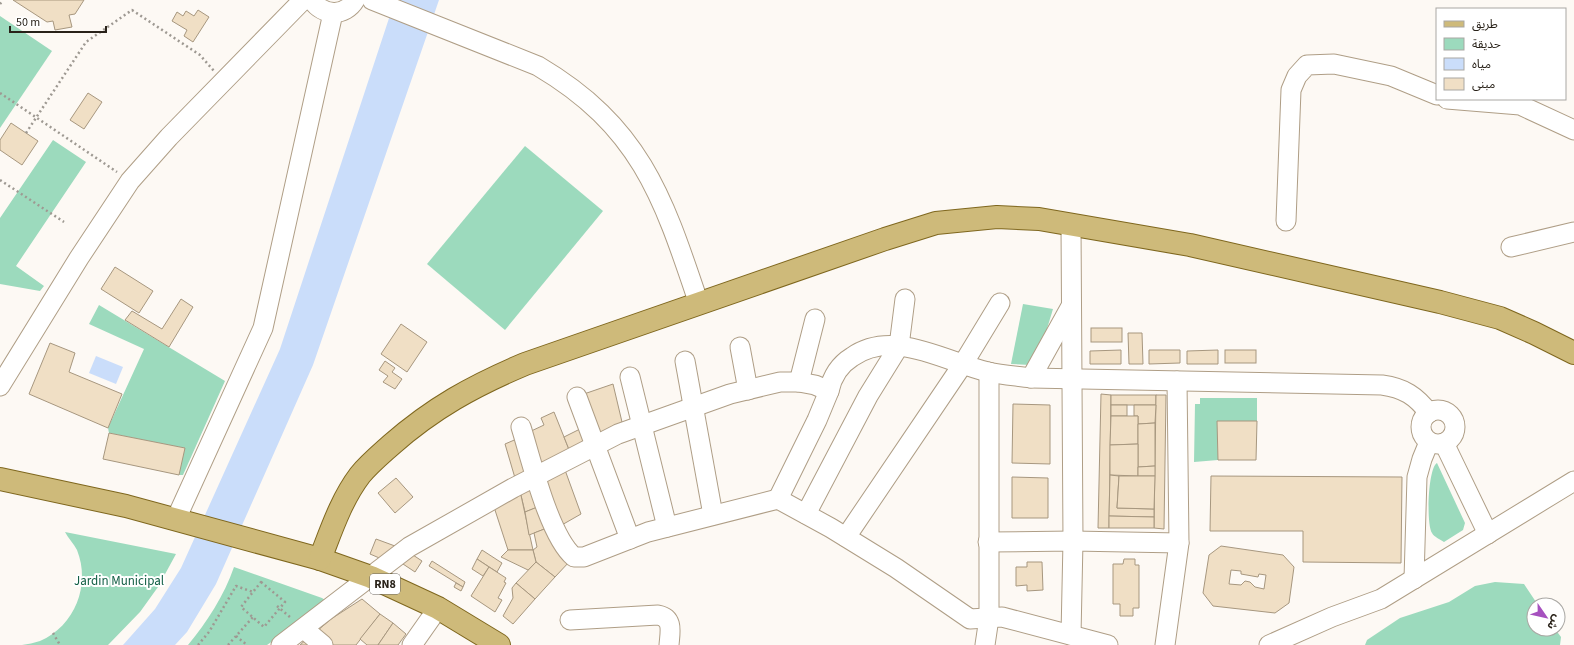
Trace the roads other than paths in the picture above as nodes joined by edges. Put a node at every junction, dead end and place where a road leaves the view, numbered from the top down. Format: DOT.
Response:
graph roads {
  1 [pos="303,0"];
  2 [pos="312,0"];
  3 [pos="366,1"];
  4 [pos="333,13"];
  5 [pos="1436,95"];
  6 [pos="1459,100"];
  7 [pos="1574,130"];
  8 [pos="1286,221"];
  9 [pos="1071,226"];
  10 [pos="1574,232"];
  11 [pos="1511,246"];
  12 [pos="905,299"];
  13 [pos="1000,303"];
  14 [pos="699,304"];
  15 [pos="1072,305"];
  16 [pos="815,319"];
  17 [pos="740,346"];
  18 [pos="899,346"];
  19 [pos="1574,353"];
  20 [pos="684,361"];
  21 [pos="963,364"];
  22 [pos="989,372"];
  23 [pos="630,377"];
  24 [pos="1031,378"];
  25 [pos="1072,379"];
  26 [pos="1177,381"];
  27 [pos="799,382"];
  28 [pos="0,386"];
  29 [pos="748,390"];
  30 [pos="829,391"];
  31 [pos="577,397"];
  32 [pos="694,407"];
  33 [pos="1429,413"];
  34 [pos="642,425"];
  35 [pos="521,426"];
  36 [pos="1437,443"];
  37 [pos="595,446"];
  38 [pos="537,476"];
  39 [pos="0,479"];
  40 [pos="1574,482"];
  41 [pos="778,499"];
  42 [pos="806,514"];
  43 [pos="712,516"];
  44 [pos="181,520"];
  45 [pos="667,527"];
  46 [pos="1488,534"];
  47 [pos="846,537"];
  48 [pos="630,539"];
  49 [pos="1073,541"];
  50 [pos="988,542"];
  51 [pos="1179,543"];
  52 [pos="320,560"];
  53 [pos="371,577"];
  54 [pos="1414,579"];
  55 [pos="438,608"];
  56 [pos="989,618"];
  57 [pos="570,620"];
  58 [pos="304,629"];
  59 [pos="1071,635"];
  60 [pos="281,645"];
  61 [pos="323,645"];
  62 [pos="412,645"];
  63 [pos="500,645"];
  64 [pos="669,645"];
  65 [pos="985,645"];
  66 [pos="1108,645"];
  67 [pos="1165,645"];
  68 [pos="1269,645"];
  1 -- 28 [label="street"];
  2 -- 4 [label="street"];
  3 -- 4 [label="street"];
  3 -- 14 [label="street"];
  4 -- 44 [label="street"];
  5 -- 8 [label="street"];
  6 -- 7 [label="street"];
  9 -- 14 [label="main road"];
  9 -- 15 [label="street"];
  9 -- 19 [label="main road"];
  10 -- 11 [label="street"];
  12 -- 18 [label="street"];
  13 -- 21 [label="street"];
  14 -- 52 [label="main road"];
  15 -- 24 [label="street"];
  15 -- 25 [label="street"];
  16 -- 27 [label="street"];
  17 -- 29 [label="street"];
  18 -- 21 [label="street"];
  18 -- 30 [label="street"];
  18 -- 42 [label="street"];
  20 -- 32 [label="street"];
  21 -- 22 [label="street"];
  21 -- 47 [label="street"];
  22 -- 24 [label="street"];
  22 -- 50 [label="street"];
  23 -- 34 [label="street"];
  24 -- 25 [label="street"];
  25 -- 26 [label="street"];
  25 -- 49 [label="street"];
  26 -- 33 [label="street"];
  26 -- 51 [label="street"];
  27 -- 29 [label="street"];
  27 -- 30 [label="street"];
  29 -- 32 [label="street"];
  30 -- 41 [label="street"];
  31 -- 37 [label="street"];
  32 -- 34 [label="street"];
  32 -- 43 [label="street"];
  33 -- 36 [label="street"];
  33 -- 36 [label="street"];
  34 -- 37 [label="street"];
  34 -- 45 [label="street"];
  35 -- 38 [label="street"];
  36 -- 46 [label="street"];
  36 -- 54 [label="street"];
  37 -- 38 [label="street"];
  37 -- 48 [label="street"];
  38 -- 48 [label="street"];
  38 -- 53 [label="street"];
  39 -- 44 [label="main road, RN8"];
  40 -- 46 [label="street"];
  41 -- 42 [label="street"];
  41 -- 43 [label="street"];
  42 -- 47 [label="street"];
  43 -- 45 [label="street"];
  44 -- 52 [label="main road, RN8"];
  45 -- 48 [label="street"];
  46 -- 54 [label="street"];
  47 -- 56 [label="street"];
  49 -- 50 [label="street"];
  49 -- 51 [label="street"];
  49 -- 59 [label="street"];
  50 -- 56 [label="street"];
  51 -- 67 [label="street"];
  52 -- 53 [label="main road, RN8"];
  53 -- 55 [label="main road, RN8"];
  53 -- 58 [label="street"];
  54 -- 68 [label="street"];
  55 -- 62 [label="street"];
  55 -- 63 [label="main road, RN8"];
  56 -- 59 [label="street"];
  56 -- 65 [label="street"];
  57 -- 64 [label="street"];
  58 -- 60 [label="street"];
  58 -- 61 [label="street"];
  59 -- 66 [label="street"];
}
